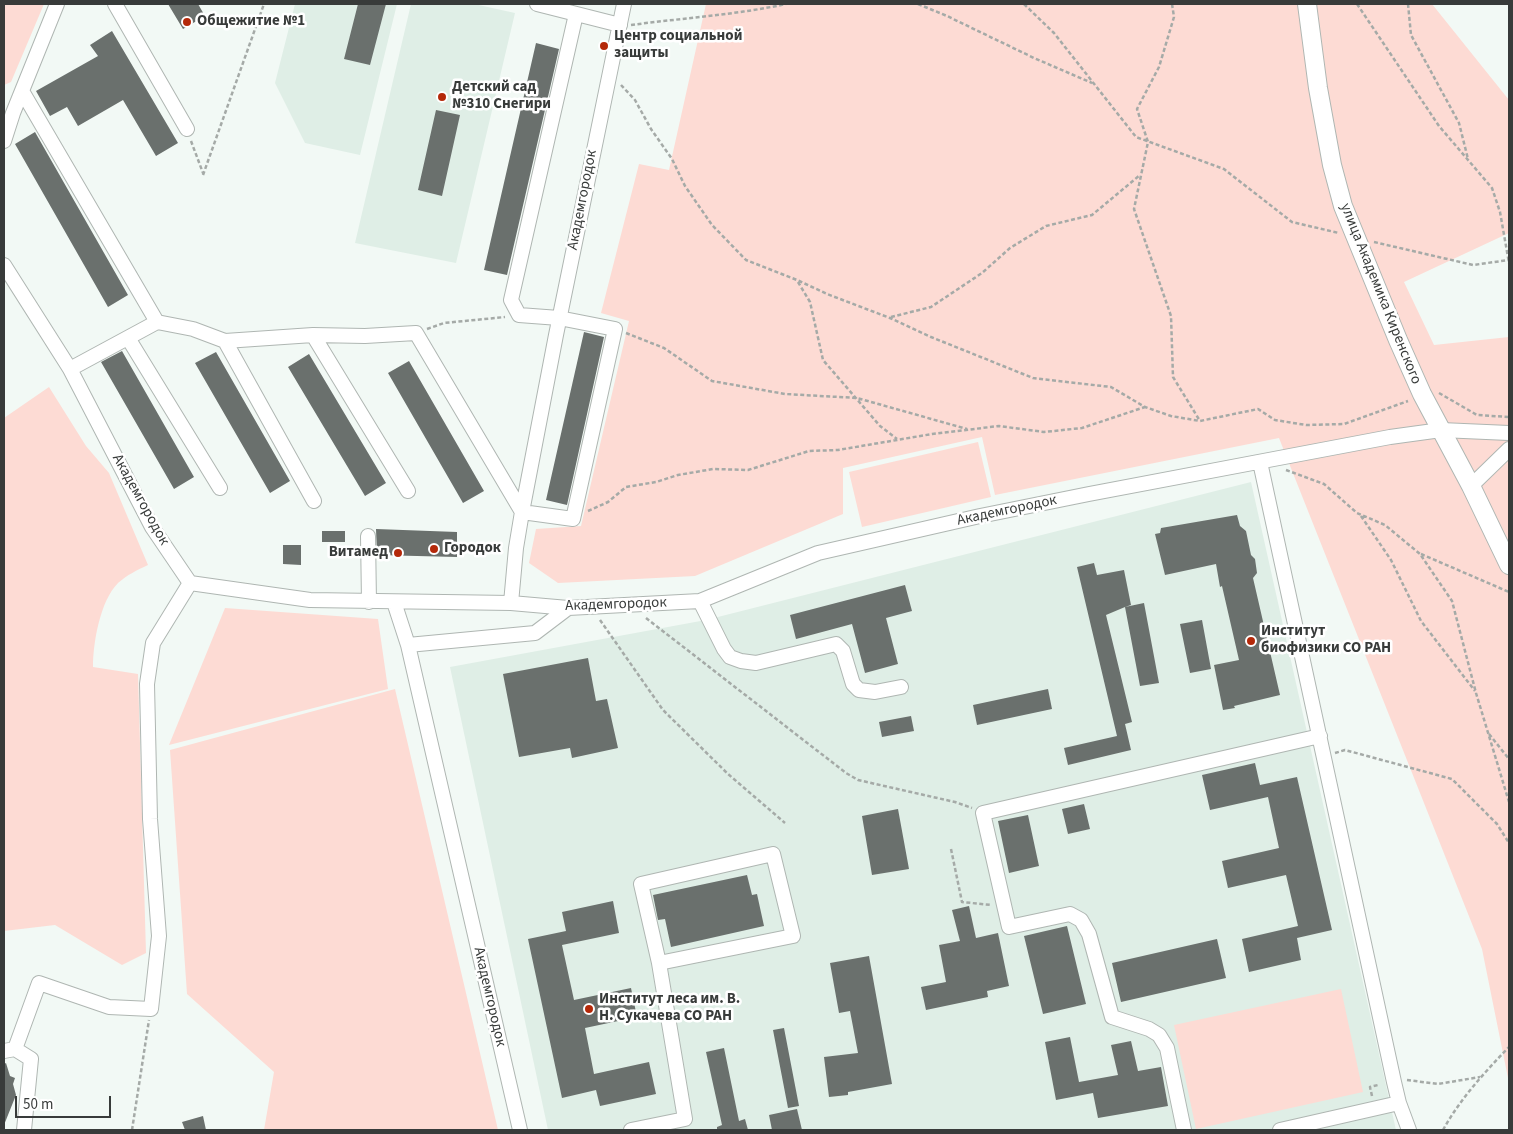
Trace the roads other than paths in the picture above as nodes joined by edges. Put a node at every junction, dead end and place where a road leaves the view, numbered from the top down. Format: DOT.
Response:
graph roads {
  1 [pos="57,4"];
  2 [pos="114,4"];
  3 [pos="537,4"];
  4 [pos="624,4"];
  5 [pos="1307,4"];
  6 [pos="556,6"];
  7 [pos="576,14"];
  8 [pos="620,25"];
  9 [pos="22,91"];
  10 [pos="187,129"];
  11 [pos="4,141"];
  12 [pos="4,265"];
  13 [pos="559,318"];
  14 [pos="157,322"];
  15 [pos="314,335"];
  16 [pos="128,338"];
  17 [pos="225,340"];
  18 [pos="70,369"];
  19 [pos="1440,430"];
  20 [pos="1509,433"];
  21 [pos="1509,449"];
  22 [pos="1260,462"];
  23 [pos="1471,486"];
  24 [pos="220,488"];
  25 [pos="408,491"];
  26 [pos="314,501"];
  27 [pos="522,512"];
  28 [pos="368,536"];
  29 [pos="1509,566"];
  30 [pos="190,583"];
  31 [pos="700,601"];
  32 [pos="369,602"];
  33 [pos="394,602"];
  34 [pos="511,604"];
  35 [pos="568,608"];
  36 [pos="408,645"];
  37 [pos="901,687"];
  38 [pos="1320,736"];
  39 [pos="659,963"];
  40 [pos="9,1050"];
  41 [pos="1399,1104"];
  42 [pos="24,1130"];
  43 [pos="520,1130"];
  44 [pos="631,1130"];
  45 [pos="1184,1130"];
  46 [pos="1280,1130"];
  47 [pos="1409,1130"];
  1 -- 9 [label="street"];
  2 -- 10 [label="street"];
  3 -- 6 [label="street"];
  4 -- 8 [label="street, Академгородок"];
  5 -- 19 [label="main road, улица Академика Киренского"];
  6 -- 7 [label="street"];
  7 -- 8 [label="street"];
  7 -- 13 [label="street"];
  8 -- 13 [label="street, Академгородок"];
  9 -- 11 [label="street"];
  9 -- 14 [label="street"];
  12 -- 18 [label="street, Академгородок"];
  13 -- 27 [label="street, Академгородок"];
  13 -- 27 [label="street"];
  14 -- 16 [label="street"];
  14 -- 17 [label="street"];
  15 -- 17 [label="street"];
  15 -- 25 [label="street"];
  15 -- 27 [label="street"];
  16 -- 18 [label="street"];
  16 -- 24 [label="street"];
  17 -- 26 [label="street"];
  18 -- 30 [label="street, Академгородок"];
  19 -- 20 [label="street, Академгородок"];
  19 -- 22 [label="street, Академгородок"];
  19 -- 23 [label="main road, улица Академика Киренского"];
  21 -- 23 [label="street"];
  22 -- 31 [label="street, Академгородок"];
  22 -- 38 [label="street"];
  23 -- 29 [label="main road, улица Академика Киренского"];
  27 -- 34 [label="street, Академгородок"];
  28 -- 32 [label="street"];
  30 -- 32 [label="street, Академгородок"];
  30 -- 40 [label="street"];
  31 -- 35 [label="street, Академгородок"];
  31 -- 37 [label="street"];
  32 -- 33 [label="street, Академгородок"];
  33 -- 34 [label="street, Академгородок"];
  33 -- 36 [label="street, Академгородок"];
  34 -- 35 [label="street, Академгородок"];
  35 -- 36 [label="street"];
  36 -- 43 [label="street, Академгородок"];
  38 -- 41 [label="street"];
  38 -- 45 [label="street"];
  39 -- 39 [label="street"];
  39 -- 44 [label="street"];
  40 -- 42 [label="street"];
  41 -- 46 [label="street"];
  41 -- 47 [label="street"];
}
